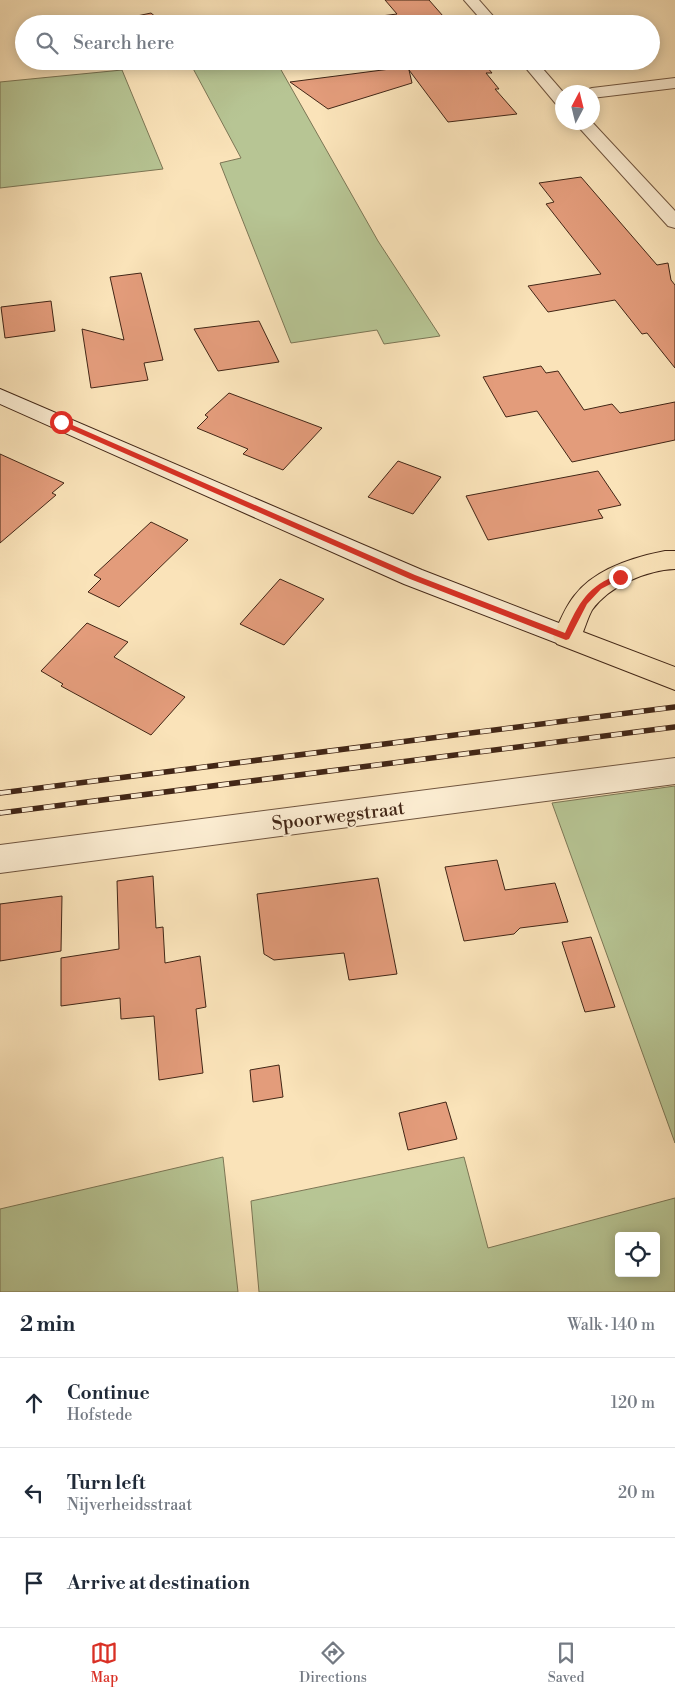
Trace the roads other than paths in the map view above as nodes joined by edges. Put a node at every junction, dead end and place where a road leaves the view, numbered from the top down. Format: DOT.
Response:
graph roads {
  1 [pos="470,0"];
  2 [pos="484,15"];
  3 [pos="535,70"];
  4 [pos="675,83"];
  5 [pos="555,91"];
  6 [pos="600,92"];
  7 [pos="589,130"];
  8 [pos="675,222"];
  9 [pos="0,396"];
  10 [pos="675,560"];
  11 [pos="566,637"];
  12 [pos="675,679"];
  13 [pos="675,771"];
  14 [pos="0,859"];
  1 -- 2 [label="street"];
  3 -- 5 [label="street"];
  4 -- 6 [label="street"];
  7 -- 8 [label="street"];
  9 -- 11 [label="street"];
  10 -- 11 [label="main road"];
  11 -- 12 [label="main road"];
  13 -- 14 [label="street, Spoorwegstraat"];
}
